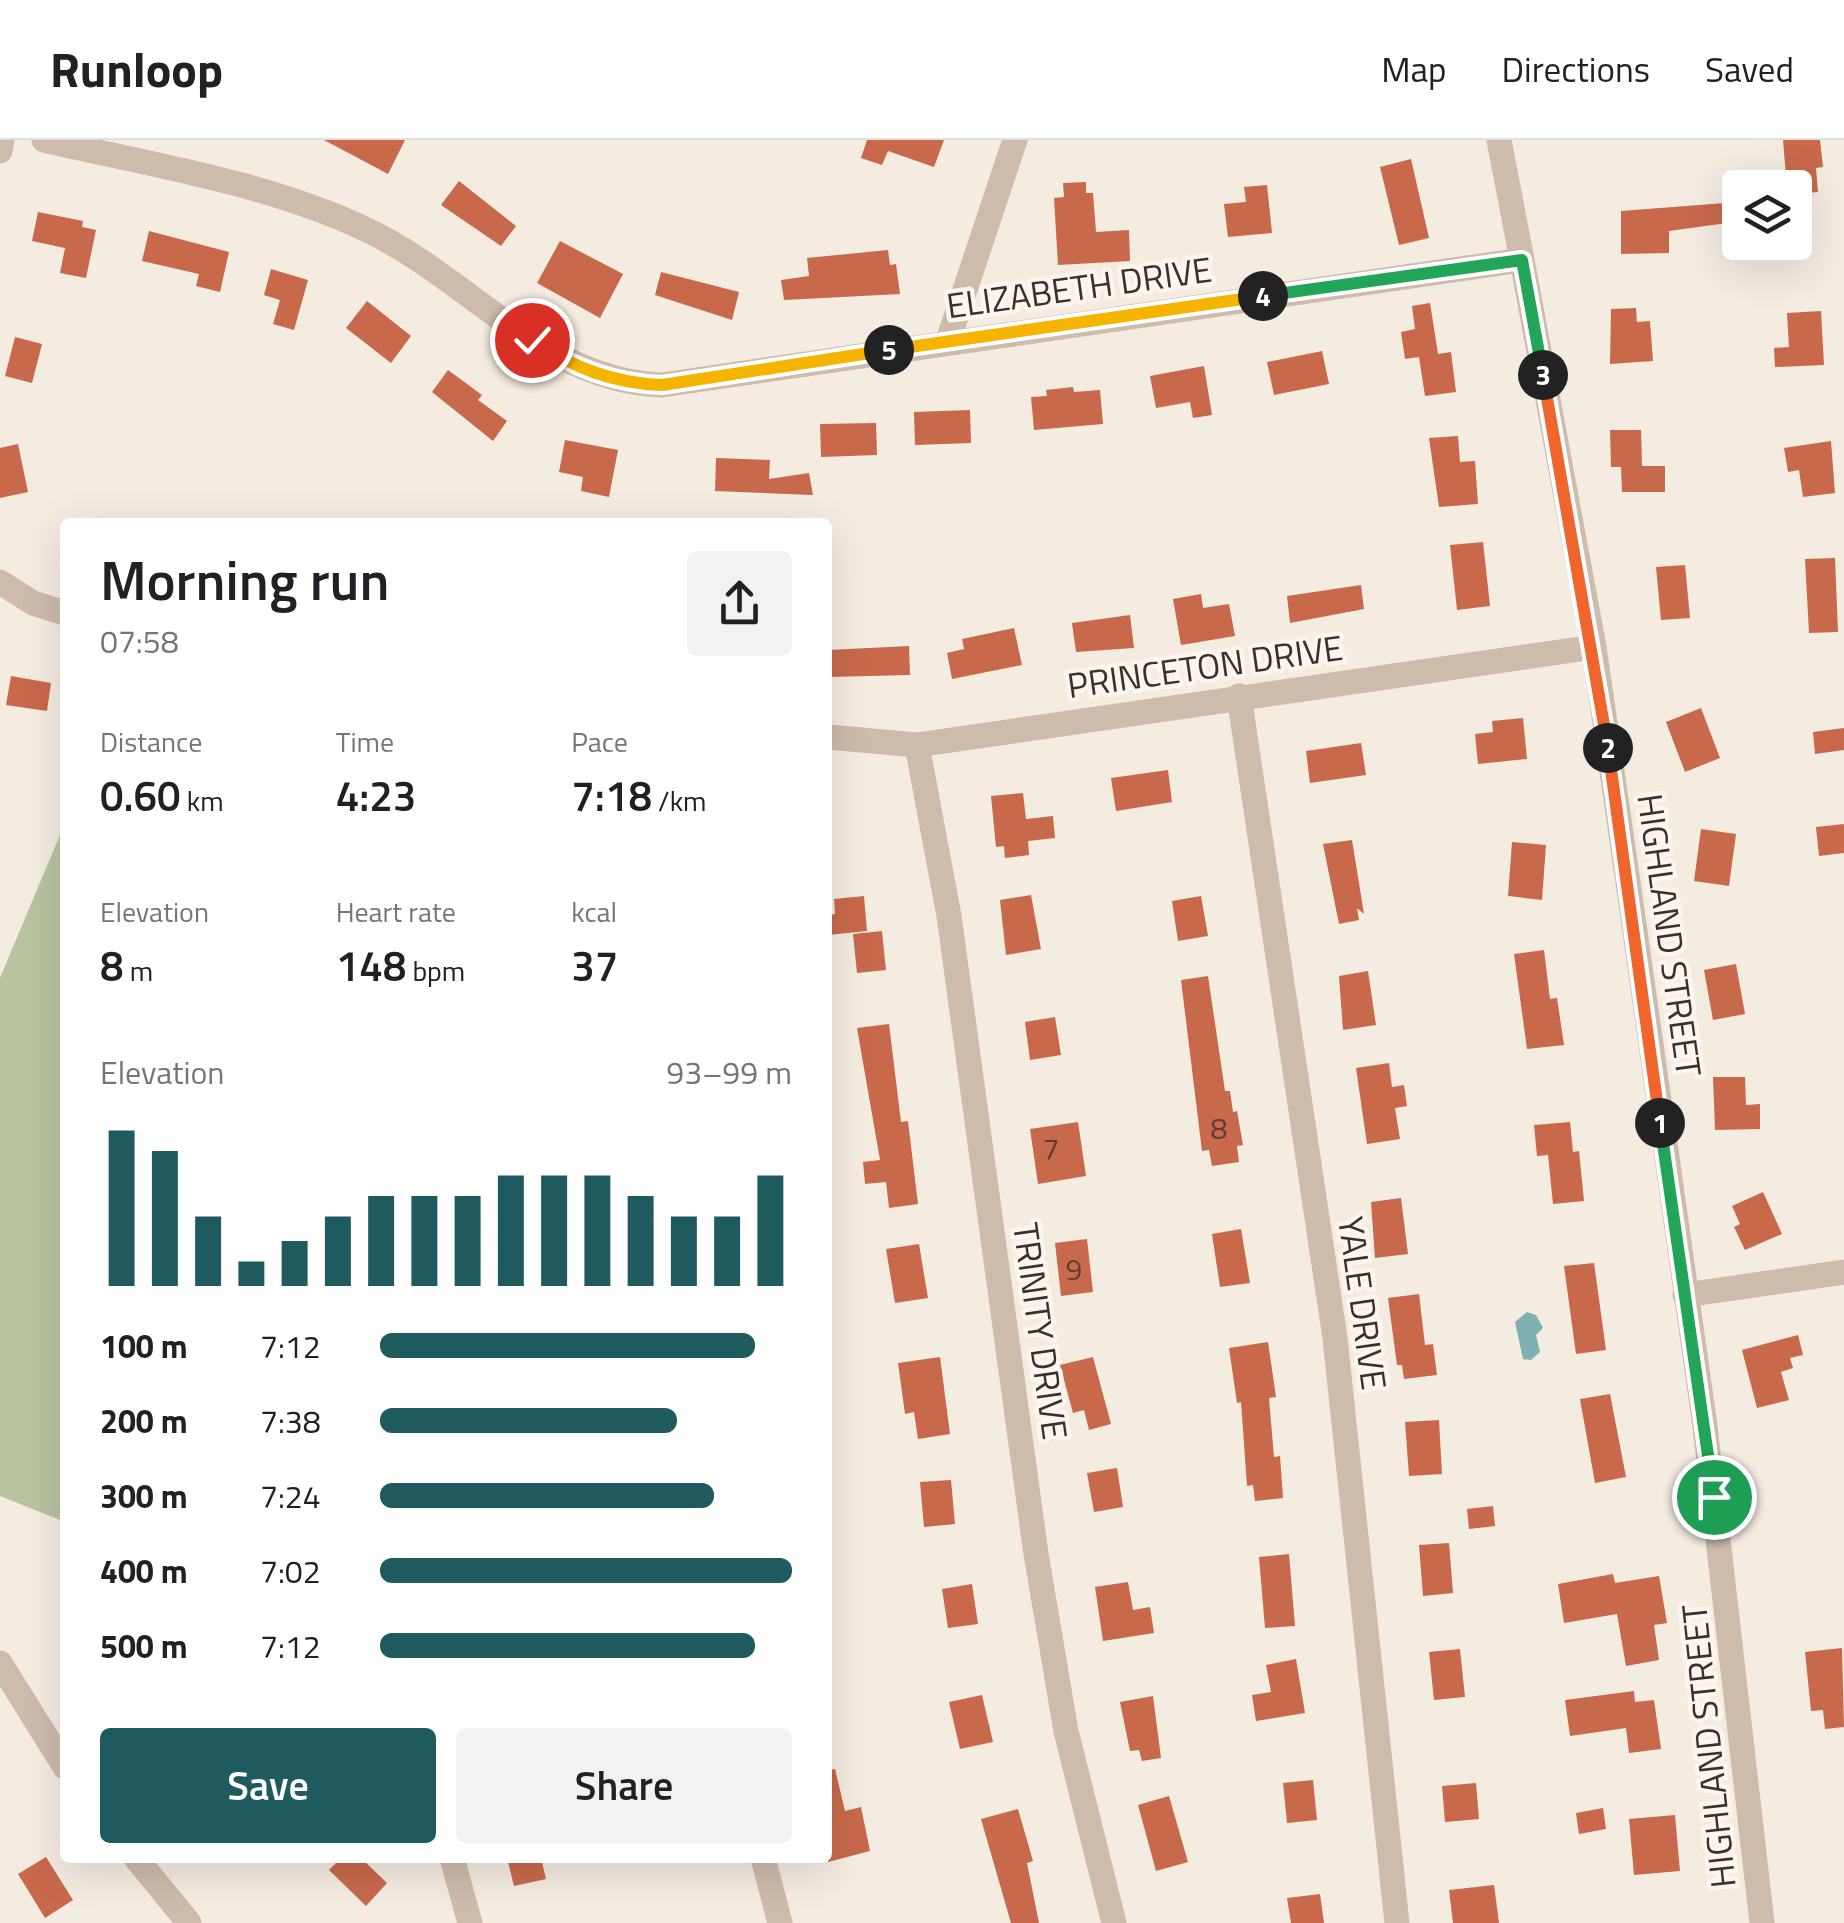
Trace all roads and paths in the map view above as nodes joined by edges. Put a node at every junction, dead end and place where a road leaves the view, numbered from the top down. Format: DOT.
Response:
graph roads {
  1 [pos="2,140"];
  2 [pos="44,140"];
  3 [pos="1015,140"];
  4 [pos="1498,140"];
  5 [pos="0,151"];
  6 [pos="1522,260"];
  7 [pos="948,341"];
  8 [pos="0,582"];
  9 [pos="60,611"];
  10 [pos="1594,648"];
  11 [pos="1239,696"];
  12 [pos="832,737"];
  13 [pos="917,746"];
  14 [pos="1844,1272"];
  15 [pos="1685,1295"];
  16 [pos="0,1663"];
  17 [pos="60,1758"];
  18 [pos="140,1863"];
  19 [pos="453,1863"];
  20 [pos="764,1863"];
  21 [pos="189,1923"];
  22 [pos="470,1923"];
  23 [pos="780,1923"];
  24 [pos="1114,1923"];
  25 [pos="1397,1923"];
  26 [pos="1762,1923"];
  1 -- 5 [label="street"];
  2 -- 7 [label="street, ELIZABETH DRIVE"];
  3 -- 7 [label="street"];
  4 -- 6 [label="street, HIGHLAND STREET"];
  6 -- 7 [label="street, ELIZABETH DRIVE"];
  6 -- 10 [label="street, HIGHLAND STREET"];
  8 -- 9 [label="street"];
  10 -- 11 [label="street, PRINCETON DRIVE"];
  10 -- 15 [label="street, HIGHLAND STREET"];
  11 -- 13 [label="street, PRINCETON DRIVE"];
  11 -- 25 [label="street, YALE DRIVE"];
  12 -- 13 [label="street, PRINCETON DRIVE"];
  13 -- 24 [label="street, TRINITY DRIVE"];
  14 -- 15 [label="street"];
  15 -- 26 [label="street, HIGHLAND STREET"];
  16 -- 17 [label="street"];
  18 -- 21 [label="street"];
  19 -- 22 [label="street"];
  20 -- 23 [label="street"];
}
